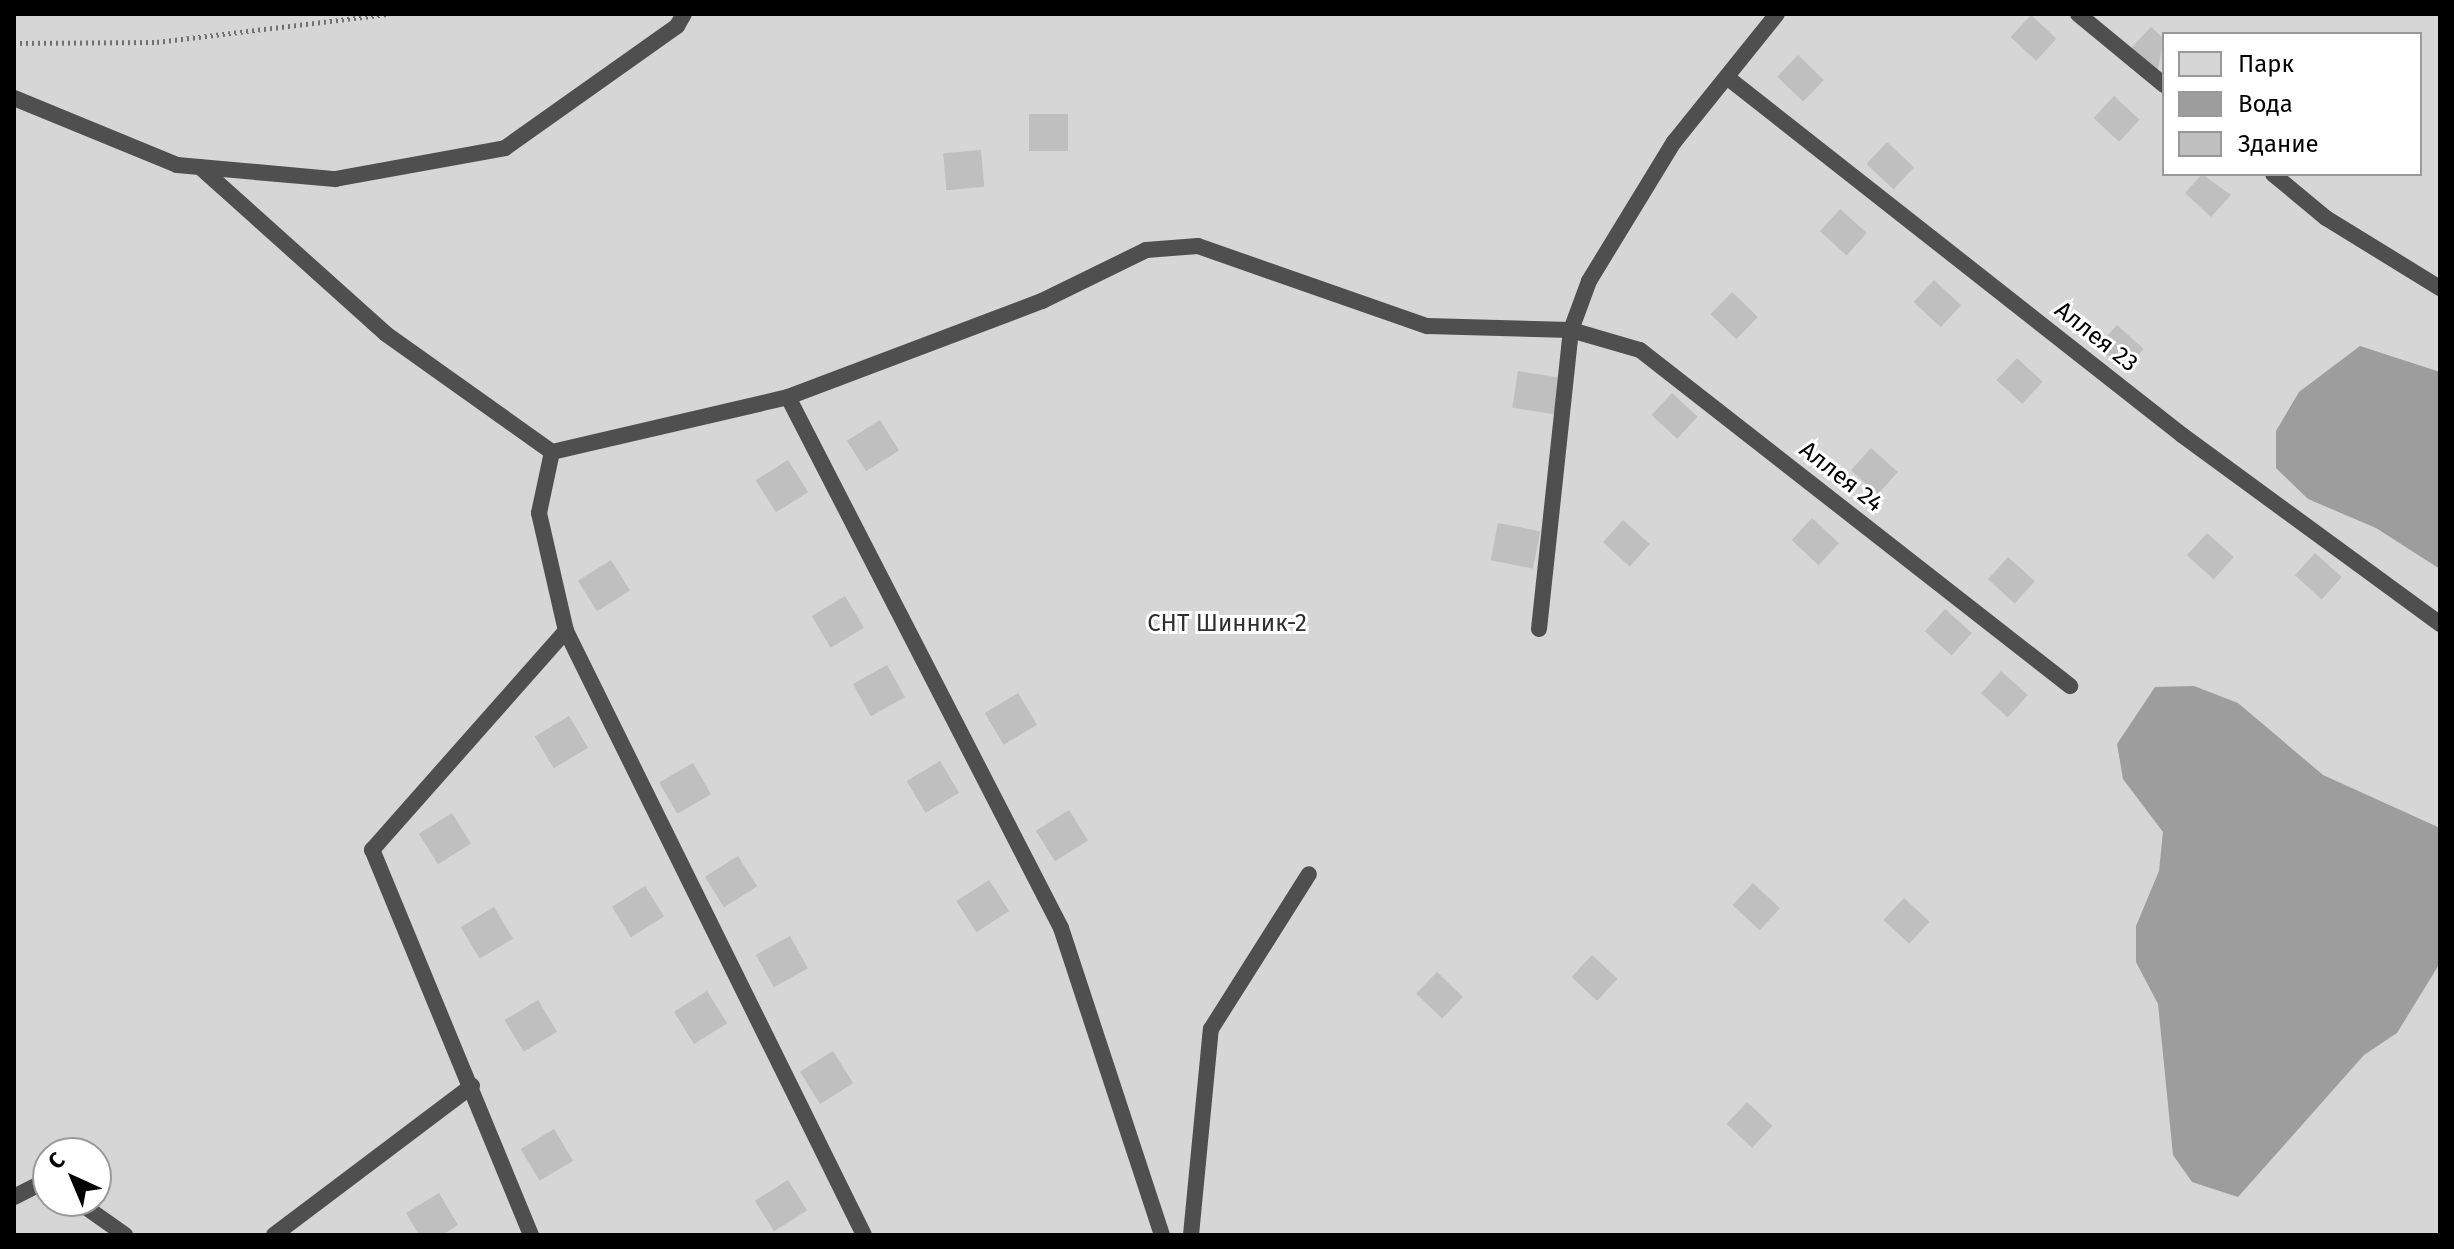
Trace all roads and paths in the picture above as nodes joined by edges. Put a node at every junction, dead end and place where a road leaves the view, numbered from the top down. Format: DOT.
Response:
graph roads {
  1 [pos="389,14"];
  2 [pos="684,14"];
  3 [pos="1777,14"];
  4 [pos="2078,14"];
  5 [pos="14,43"];
  6 [pos="1728,78"];
  7 [pos="2162,83"];
  8 [pos="14,98"];
  9 [pos="200,167"];
  10 [pos="2275,176"];
  11 [pos="2440,288"];
  12 [pos="1571,330"];
  13 [pos="788,397"];
  14 [pos="552,452"];
  15 [pos="2440,624"];
  16 [pos="1539,629"];
  17 [pos="566,631"];
  18 [pos="2070,686"];
  19 [pos="1309,874"];
  20 [pos="472,1086"];
  21 [pos="32,1188"];
  22 [pos="14,1197"];
  23 [pos="100,1217"];
  24 [pos="125,1235"];
  25 [pos="274,1235"];
  26 [pos="531,1235"];
  27 [pos="864,1235"];
  28 [pos="1162,1235"];
  29 [pos="1191,1235"];
  1 -- 5 [label="path"];
  2 -- 9 [label="lane"];
  3 -- 6 [label="lane"];
  4 -- 7 [label="lane"];
  6 -- 12 [label="lane"];
  6 -- 15 [label="lane, Аллея 23"];
  8 -- 9 [label="lane"];
  9 -- 14 [label="lane"];
  10 -- 11 [label="lane"];
  12 -- 13 [label="lane, Аллея 24"];
  12 -- 16 [label="lane"];
  12 -- 18 [label="lane, Аллея 24"];
  13 -- 14 [label="lane, Аллея 24"];
  13 -- 28 [label="lane"];
  14 -- 17 [label="lane"];
  17 -- 20 [label="lane"];
  17 -- 27 [label="lane"];
  19 -- 29 [label="lane"];
  20 -- 25 [label="lane"];
  20 -- 26 [label="lane"];
  21 -- 22 [label="lane"];
  23 -- 24 [label="lane"];
}
